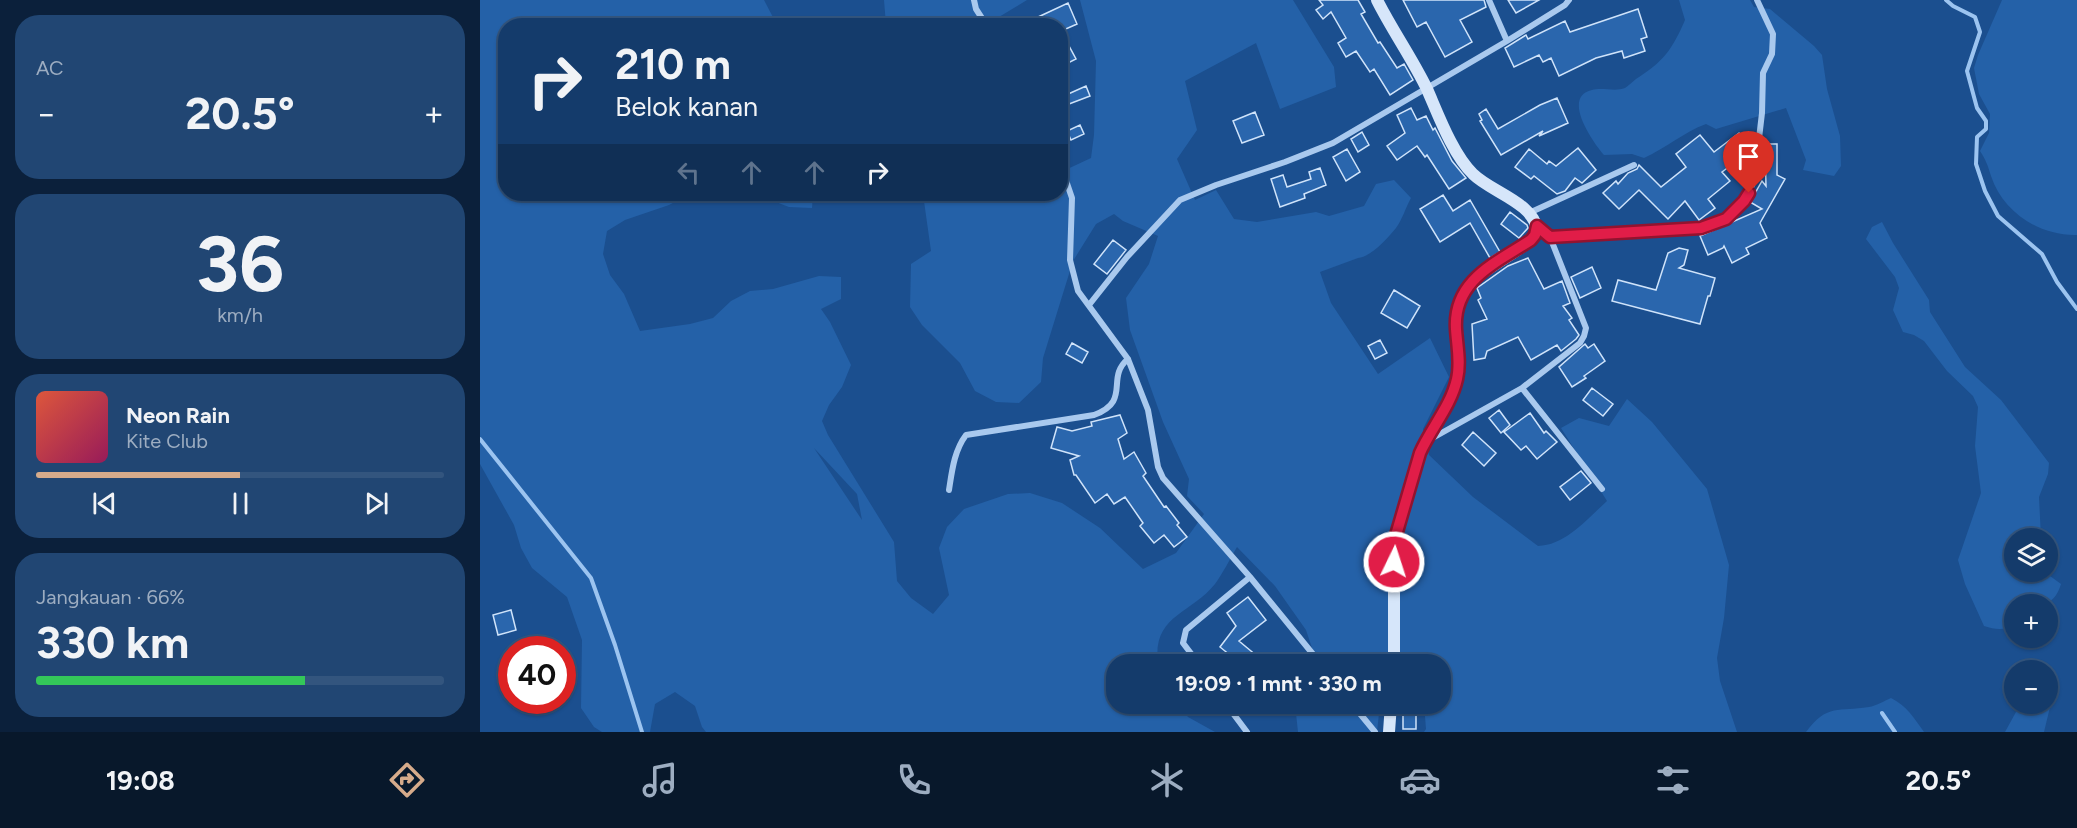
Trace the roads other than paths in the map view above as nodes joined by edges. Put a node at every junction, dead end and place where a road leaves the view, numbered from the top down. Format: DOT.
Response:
graph roads {
  1 [pos="974,0"];
  2 [pos="1377,0"];
  3 [pos="1489,0"];
  4 [pos="1569,0"];
  5 [pos="1757,0"];
  6 [pos="982,18"];
  7 [pos="1507,41"];
  8 [pos="1426,87"];
  9 [pos="1634,165"];
  10 [pos="1068,186"];
  11 [pos="1529,213"];
  12 [pos="1537,226"];
  13 [pos="1550,237"];
  14 [pos="1089,305"];
  15 [pos="1128,359"];
  16 [pos="1522,388"];
  17 [pos="1425,442"];
  18 [pos="1602,489"];
  19 [pos="949,490"];
  20 [pos="1250,577"];
  21 [pos="1191,654"];
  22 [pos="1313,654"];
  23 [pos="1394,654"];
  24 [pos="1234,714"];
  25 [pos="1360,714"];
  26 [pos="1391,714"];
  27 [pos="1390,730"];
  28 [pos="1247,732"];
  29 [pos="1375,732"];
  1 -- 6 [label="street"];
  2 -- 8 [label="street"];
  3 -- 7 [label="street"];
  4 -- 7 [label="street"];
  5 -- 13 [label="street"];
  7 -- 8 [label="street"];
  8 -- 11 [label="street"];
  8 -- 14 [label="street"];
  9 -- 11 [label="street"];
  10 -- 14 [label="street"];
  11 -- 12 [label="street"];
  12 -- 13 [label="street"];
  12 -- 17 [label="street"];
  13 -- 16 [label="street"];
  14 -- 15 [label="street"];
  15 -- 19 [label="street"];
  15 -- 20 [label="street"];
  16 -- 17 [label="street"];
  16 -- 18 [label="street"];
  17 -- 23 [label="street"];
  20 -- 21 [label="street"];
  20 -- 22 [label="street"];
  24 -- 28 [label="street"];
  25 -- 29 [label="street"];
  26 -- 27 [label="street"];
}
